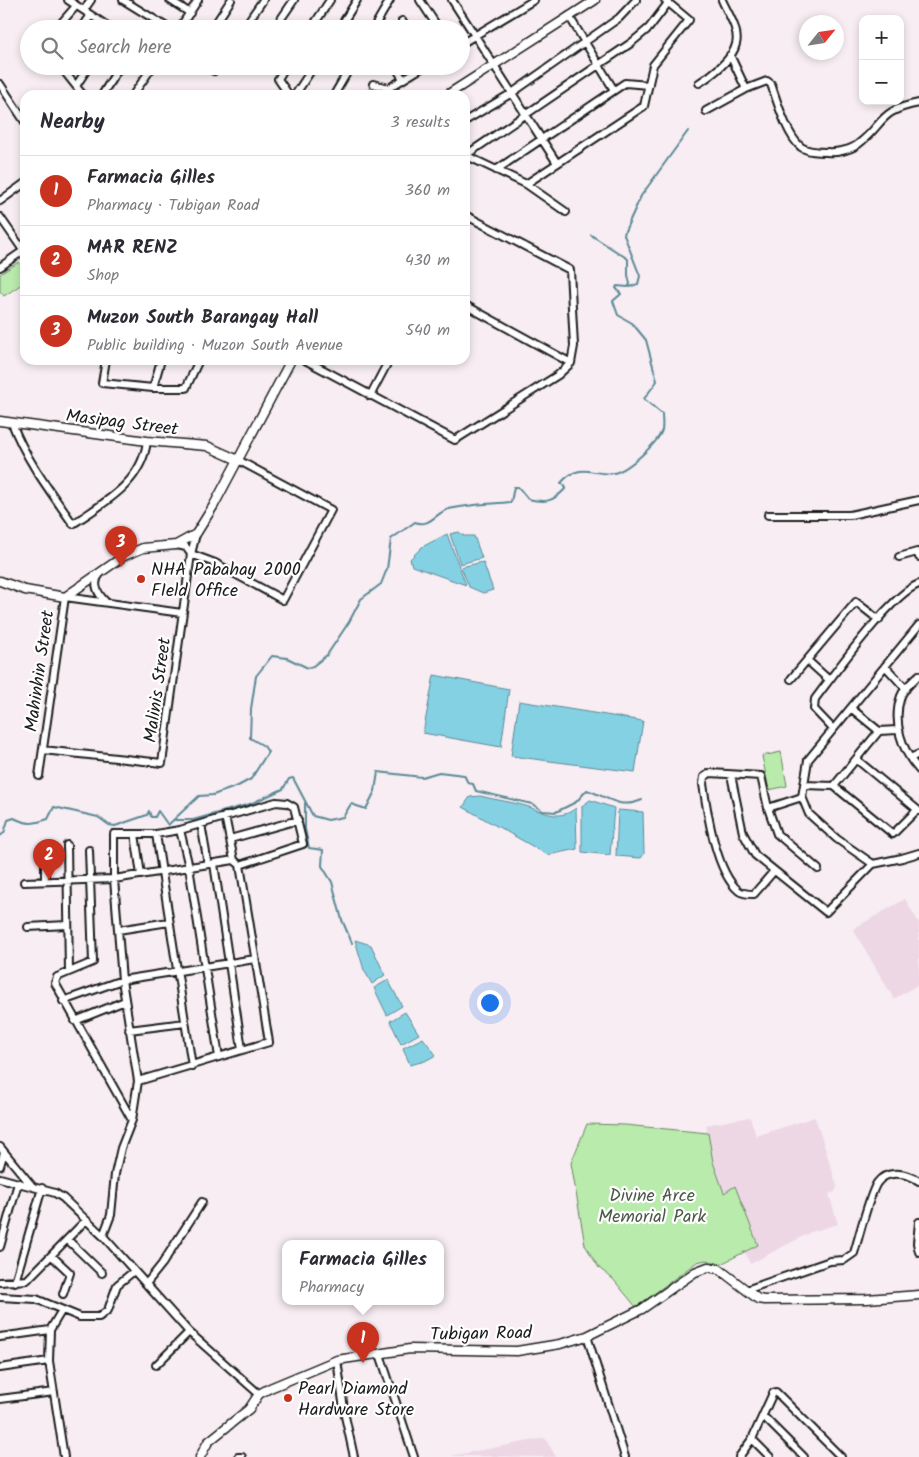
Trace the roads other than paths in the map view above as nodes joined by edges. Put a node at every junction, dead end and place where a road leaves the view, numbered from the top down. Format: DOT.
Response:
graph roads {
  1 [pos="68,0"];
  2 [pos="91,0"];
  3 [pos="123,0"];
  4 [pos="170,0"];
  5 [pos="198,0"];
  6 [pos="232,0"];
  7 [pos="263,0"];
  8 [pos="294,0"];
  9 [pos="330,0"];
  10 [pos="358,0"];
  11 [pos="390,0"];
  12 [pos="420,0"];
  13 [pos="452,0"];
  14 [pos="534,0"];
  15 [pos="595,0"];
  16 [pos="636,0"];
  17 [pos="722,0"];
  18 [pos="667,1"];
  19 [pos="76,6"];
  20 [pos="84,10"];
  21 [pos="190,13"];
  22 [pos="91,15"];
  23 [pos="570,16"];
  24 [pos="64,20"];
  25 [pos="87,20"];
  26 [pos="98,20"];
  27 [pos="155,20"];
  28 [pos="185,20"];
  29 [pos="218,20"];
  30 [pos="249,20"];
  31 [pos="280,20"];
  32 [pos="317,20"];
  33 [pos="345,20"];
  34 [pos="378,20"];
  35 [pos="433,20"];
  36 [pos="465,20"];
  37 [pos="470,28"];
  38 [pos="475,36"];
  39 [pos="470,39"];
  40 [pos="586,42"];
  41 [pos="730,54"];
  42 [pos="494,65"];
  43 [pos="599,65"];
  44 [pos="67,75"];
  45 [pos="84,75"];
  46 [pos="114,75"];
  47 [pos="147,75"];
  48 [pos="280,75"];
  49 [pos="308,75"];
  50 [pos="346,75"];
  51 [pos="401,75"];
  52 [pos="410,75"];
  53 [pos="404,79"];
  54 [pos="699,83"];
  55 [pos="0,84"];
  56 [pos="373,84"];
  57 [pos="649,85"];
  58 [pos="76,86"];
  59 [pos="746,89"];
  60 [pos="80,90"];
  61 [pos="105,90"];
  62 [pos="136,90"];
  63 [pos="286,90"];
  64 [pos="299,90"];
  65 [pos="337,90"];
  66 [pos="455,90"];
  67 [pos="614,90"];
  68 [pos="512,93"];
  69 [pos="919,103"];
  70 [pos="706,111"];
  71 [pos="20,114"];
  72 [pos="526,115"];
  73 [pos="470,118"];
  74 [pos="541,138"];
  75 [pos="470,152"];
  76 [pos="470,157"];
  77 [pos="557,163"];
  78 [pos="496,170"];
  79 [pos="526,184"];
  80 [pos="20,187"];
  81 [pos="0,201"];
  82 [pos="566,212"];
  83 [pos="0,217"];
  84 [pos="470,218"];
  85 [pos="20,246"];
  86 [pos="20,254"];
  87 [pos="1,265"];
  88 [pos="470,308"];
  89 [pos="571,363"];
  90 [pos="105,365"];
  91 [pos="160,365"];
  92 [pos="197,365"];
  93 [pos="288,365"];
  94 [pos="314,365"];
  95 [pos="387,365"];
  96 [pos="153,388"];
  97 [pos="370,396"];
  98 [pos="0,421"];
  99 [pos="12,423"];
  100 [pos="148,442"];
  101 [pos="238,460"];
  102 [pos="919,500"];
  103 [pos="768,515"];
  104 [pos="196,534"];
  105 [pos="176,545"];
  106 [pos="191,554"];
  107 [pos="899,557"];
  108 [pos="919,557"];
  109 [pos="105,569"];
  110 [pos="0,581"];
  111 [pos="919,584"];
  112 [pos="65,597"];
  113 [pos="105,601"];
  114 [pos="182,612"];
  115 [pos="879,620"];
  116 [pos="919,624"];
  117 [pos="807,660"];
  118 [pos="885,666"];
  119 [pos="919,675"];
  120 [pos="791,679"];
  121 [pos="830,680"];
  122 [pos="906,689"];
  123 [pos="852,709"];
  124 [pos="833,729"];
  125 [pos="897,730"];
  126 [pos="879,731"];
  127 [pos="43,750"];
  128 [pos="919,754"];
  129 [pos="910,758"];
  130 [pos="856,759"];
  131 [pos="919,770"];
  132 [pos="731,775"];
  133 [pos="39,776"];
  134 [pos="804,785"];
  135 [pos="834,786"];
  136 [pos="802,797"];
  137 [pos="768,808"];
  138 [pos="918,810"];
  139 [pos="225,816"];
  140 [pos="298,820"];
  141 [pos="201,824"];
  142 [pos="180,830"];
  143 [pos="135,834"];
  144 [pos="156,834"];
  145 [pos="230,839"];
  146 [pos="67,845"];
  147 [pos="45,847"];
  148 [pos="89,850"];
  149 [pos="919,853"];
  150 [pos="234,860"];
  151 [pos="211,864"];
  152 [pos="873,864"];
  153 [pos="240,865"];
  154 [pos="189,867"];
  155 [pos="818,869"];
  156 [pos="162,870"];
  157 [pos="774,871"];
  158 [pos="141,874"];
  159 [pos="114,879"];
  160 [pos="66,880"];
  161 [pos="89,880"];
  162 [pos="46,881"];
  163 [pos="24,882"];
  164 [pos="169,922"];
  165 [pos="67,925"];
  166 [pos="28,927"];
  167 [pos="118,930"];
  168 [pos="254,960"];
  169 [pos="229,963"];
  170 [pos="204,967"];
  171 [pos="69,972"];
  172 [pos="177,972"];
  173 [pos="122,980"];
  174 [pos="64,1001"];
  175 [pos="125,1001"];
  176 [pos="75,1021"];
  177 [pos="185,1023"];
  178 [pos="129,1030"];
  179 [pos="242,1049"];
  180 [pos="219,1058"];
  181 [pos="192,1066"];
  182 [pos="138,1081"];
  183 [pos="132,1120"];
  184 [pos="2,1150"];
  185 [pos="0,1166"];
  186 [pos="0,1178"];
  187 [pos="919,1180"];
  188 [pos="18,1183"];
  189 [pos="32,1186"];
  190 [pos="42,1188"];
  191 [pos="202,1202"];
  192 [pos="86,1220"];
  193 [pos="919,1222"];
  194 [pos="103,1236"];
  195 [pos="68,1240"];
  196 [pos="0,1247"];
  197 [pos="919,1252"];
  198 [pos="52,1256"];
  199 [pos="134,1270"];
  200 [pos="102,1273"];
  201 [pos="0,1282"];
  202 [pos="15,1282"];
  203 [pos="146,1284"];
  204 [pos="746,1290"];
  205 [pos="63,1294"];
  206 [pos="919,1295"];
  207 [pos="0,1296"];
  208 [pos="62,1310"];
  209 [pos="50,1330"];
  210 [pos="189,1332"];
  211 [pos="587,1336"];
  212 [pos="0,1337"];
  213 [pos="380,1354"];
  214 [pos="337,1360"];
  215 [pos="49,1361"];
  216 [pos="156,1365"];
  217 [pos="0,1368"];
  218 [pos="54,1392"];
  219 [pos="259,1394"];
  220 [pos="0,1399"];
  221 [pos="763,1416"];
  222 [pos="752,1439"];
  223 [pos="64,1457"];
  224 [pos="200,1457"];
  225 [pos="238,1457"];
  226 [pos="242,1457"];
  227 [pos="354,1457"];
  228 [pos="414,1457"];
  229 [pos="625,1457"];
  230 [pos="739,1457"];
  231 [pos="770,1457"];
  232 [pos="804,1457"];
  233 [pos="841,1457"];
  1 -- 19 [label="street"];
  2 -- 20 [label="street"];
  3 -- 27 [label="street"];
  4 -- 21 [label="street"];
  5 -- 21 [label="street"];
  6 -- 29 [label="street"];
  7 -- 30 [label="street"];
  8 -- 31 [label="street"];
  9 -- 32 [label="street"];
  10 -- 33 [label="street"];
  11 -- 34 [label="street"];
  12 -- 35 [label="street"];
  13 -- 36 [label="street"];
  14 -- 38 [label="street"];
  15 -- 23 [label="street"];
  16 -- 40 [label="street"];
  17 -- 41 [label="street"];
  18 -- 43 [label="street"];
  18 -- 57 [label="street"];
  19 -- 20 [label="street"];
  19 -- 24 [label="street"];
  20 -- 22 [label="street"];
  21 -- 28 [label="street"];
  22 -- 25 [label="street"];
  22 -- 26 [label="street"];
  23 -- 40 [label="street"];
  23 -- 42 [label="street"];
  37 -- 38 [label="street"];
  38 -- 39 [label="street"];
  38 -- 42 [label="street"];
  40 -- 43 [label="street"];
  40 -- 68 [label="street"];
  41 -- 54 [label="street"];
  41 -- 59 [label="street"];
  42 -- 66 [label="street"];
  42 -- 68 [label="street"];
  43 -- 67 [label="street"];
  43 -- 72 [label="street"];
  44 -- 58 [label="street"];
  45 -- 58 [label="street"];
  46 -- 61 [label="street"];
  47 -- 62 [label="street"];
  48 -- 63 [label="street"];
  49 -- 64 [label="street"];
  50 -- 65 [label="street"];
  51 -- 53 [label="street"];
  52 -- 53 [label="street"];
  53 -- 56 [label="street"];
  55 -- 71 [label="street"];
  57 -- 67 [label="street"];
  57 -- 77 [label="street"];
  58 -- 60 [label="street"];
  59 -- 69 [label="street"];
  59 -- 70 [label="street"];
  67 -- 74 [label="street"];
  68 -- 72 [label="street"];
  68 -- 73 [label="street"];
  72 -- 74 [label="street"];
  72 -- 75 [label="street"];
  74 -- 77 [label="street"];
  74 -- 78 [label="street"];
  76 -- 78 [label="street"];
  77 -- 79 [label="street"];
  78 -- 79 [label="street"];
  79 -- 82 [label="street"];
  80 -- 81 [label="street"];
  83 -- 85 [label="street"];
  84 -- 89 [label="street"];
  86 -- 87 [label="street"];
  88 -- 89 [label="street"];
  89 -- 97 [label="street"];
  90 -- 96 [label="street"];
  91 -- 96 [label="street"];
  92 -- 96 [label="street"];
  93 -- 101 [label="street"];
  94 -- 97 [label="street"];
  95 -- 97 [label="street"];
  98 -- 99 [label="street, Masipag Street"];
  99 -- 100 [label="street, Masipag Street"];
  99 -- 100 [label="street"];
  100 -- 101 [label="street, Masipag Street"];
  101 -- 104 [label="street"];
  101 -- 106 [label="street"];
  102 -- 103 [label="street"];
  104 -- 105 [label="street"];
  104 -- 106 [label="street, Malinis Street"];
  105 -- 106 [label="street"];
  105 -- 109 [label="street"];
  106 -- 114 [label="street, Malinis Street"];
  107 -- 108 [label="street"];
  109 -- 112 [label="street"];
  109 -- 113 [label="street"];
  110 -- 112 [label="street"];
  111 -- 115 [label="street"];
  112 -- 113 [label="street"];
  112 -- 127 [label="street, Mahinhin Street"];
  113 -- 114 [label="street"];
  114 -- 127 [label="street, Malinis Street"];
  115 -- 117 [label="street"];
  115 -- 121 [label="street"];
  116 -- 118 [label="street"];
  117 -- 120 [label="street"];
  117 -- 121 [label="street"];
  118 -- 122 [label="street"];
  118 -- 123 [label="street"];
  119 -- 122 [label="street"];
  121 -- 124 [label="street"];
  122 -- 125 [label="street"];
  123 -- 124 [label="street"];
  123 -- 126 [label="street"];
  124 -- 134 [label="street"];
  125 -- 126 [label="street"];
  125 -- 129 [label="street"];
  126 -- 130 [label="street"];
  127 -- 133 [label="street, Mahinhin Street"];
  128 -- 129 [label="street"];
  129 -- 131 [label="street"];
  130 -- 135 [label="street"];
  130 -- 138 [label="street"];
  132 -- 137 [label="street"];
  132 -- 157 [label="street"];
  132 -- 157 [label="street"];
  134 -- 135 [label="street"];
  134 -- 136 [label="street"];
  135 -- 138 [label="street"];
  136 -- 137 [label="street"];
  136 -- 152 [label="street"];
  137 -- 155 [label="street"];
  139 -- 140 [label="street"];
  139 -- 141 [label="street"];
  139 -- 145 [label="street"];
  140 -- 145 [label="street"];
  140 -- 153 [label="street"];
  141 -- 142 [label="street"];
  141 -- 151 [label="street"];
  142 -- 144 [label="street"];
  142 -- 154 [label="street"];
  143 -- 144 [label="street"];
  143 -- 158 [label="street"];
  143 -- 159 [label="street"];
  144 -- 156 [label="street"];
  145 -- 150 [label="street"];
  146 -- 160 [label="street"];
  147 -- 162 [label="street"];
  148 -- 161 [label="street"];
  149 -- 152 [label="street"];
  150 -- 151 [label="street"];
  150 -- 153 [label="street"];
  151 -- 154 [label="street"];
  151 -- 169 [label="street"];
  152 -- 157 [label="street"];
  153 -- 168 [label="street"];
  154 -- 156 [label="street"];
  154 -- 170 [label="street"];
  156 -- 158 [label="street"];
  156 -- 164 [label="street"];
  158 -- 159 [label="street"];
  159 -- 161 [label="street"];
  159 -- 167 [label="street"];
  160 -- 161 [label="street"];
  160 -- 162 [label="street"];
  160 -- 165 [label="street"];
  161 -- 171 [label="street"];
  162 -- 163 [label="street"];
  164 -- 167 [label="street"];
  164 -- 172 [label="street"];
  165 -- 166 [label="street"];
  165 -- 171 [label="street"];
  167 -- 173 [label="street"];
  168 -- 169 [label="street"];
  168 -- 179 [label="street"];
  169 -- 170 [label="street"];
  169 -- 179 [label="street"];
  170 -- 172 [label="street"];
  170 -- 180 [label="street"];
  171 -- 174 [label="street"];
  172 -- 173 [label="street"];
  172 -- 177 [label="street"];
  173 -- 174 [label="street"];
  173 -- 175 [label="street"];
  174 -- 176 [label="street"];
  175 -- 176 [label="street"];
  175 -- 178 [label="street"];
  176 -- 183 [label="street"];
  177 -- 178 [label="street"];
  177 -- 181 [label="street"];
  178 -- 182 [label="street"];
  179 -- 180 [label="street"];
  180 -- 181 [label="street"];
  181 -- 182 [label="street"];
  182 -- 183 [label="street"];
  183 -- 194 [label="street"];
  184 -- 185 [label="street"];
  184 -- 189 [label="street"];
  186 -- 188 [label="street"];
  187 -- 204 [label="street"];
  188 -- 189 [label="street"];
  188 -- 196 [label="street"];
  189 -- 190 [label="street"];
  190 -- 192 [label="street"];
  190 -- 202 [label="street"];
  191 -- 203 [label="street"];
  192 -- 194 [label="street"];
  192 -- 195 [label="street"];
  193 -- 197 [label="street"];
  194 -- 199 [label="street"];
  195 -- 198 [label="street"];
  195 -- 200 [label="street"];
  198 -- 202 [label="street"];
  198 -- 205 [label="street"];
  199 -- 203 [label="street"];
  199 -- 208 [label="street"];
  201 -- 202 [label="street"];
  203 -- 210 [label="street"];
  204 -- 206 [label="street, Tubigan Road"];
  204 -- 211 [label="street, Tubigan Road"];
  207 -- 208 [label="street"];
  208 -- 209 [label="street"];
  209 -- 212 [label="street"];
  209 -- 215 [label="street"];
  210 -- 216 [label="street"];
  210 -- 219 [label="street"];
  211 -- 213 [label="street, Tubigan Road"];
  211 -- 229 [label="street"];
  213 -- 214 [label="street, Tubigan Road"];
  213 -- 228 [label="street"];
  214 -- 219 [label="street, Tubigan Road"];
  214 -- 227 [label="street"];
  215 -- 217 [label="street"];
  215 -- 218 [label="street"];
  218 -- 220 [label="street"];
  218 -- 223 [label="street"];
  219 -- 224 [label="street, Tubigan Road"];
  221 -- 222 [label="street"];
  221 -- 232 [label="street"];
  221 -- 233 [label="street"];
  222 -- 230 [label="street"];
  222 -- 231 [label="street"];
  225 -- 226 [label="street"];
}
